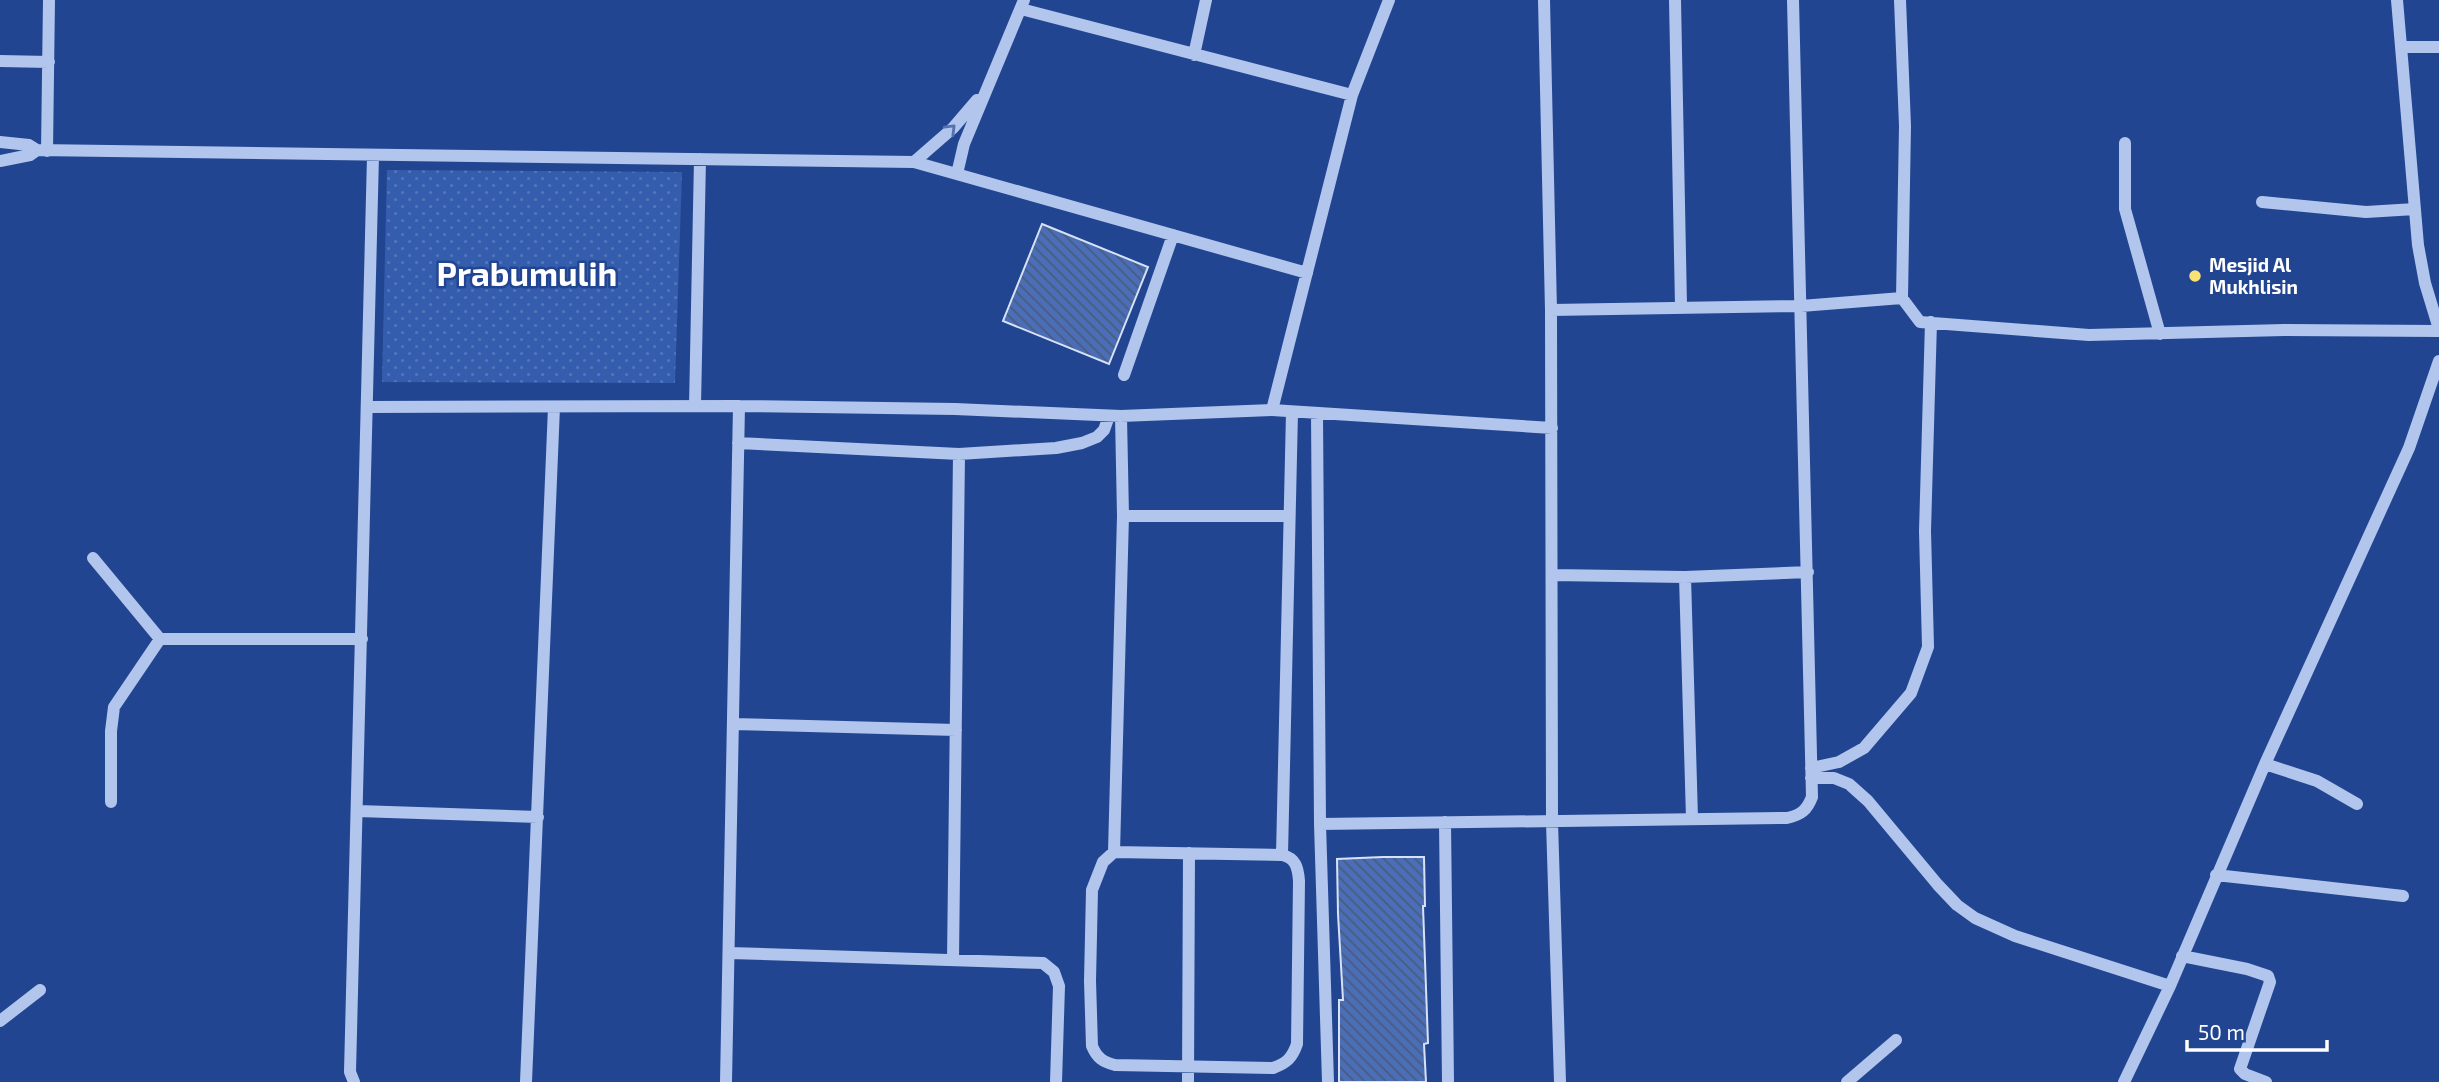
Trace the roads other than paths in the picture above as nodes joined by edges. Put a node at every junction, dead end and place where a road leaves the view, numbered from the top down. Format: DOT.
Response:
graph roads {
  1 [pos="49,0"];
  2 [pos="1206,0"];
  3 [pos="1389,0"];
  4 [pos="1544,0"];
  5 [pos="1675,0"];
  6 [pos="1793,0"];
  7 [pos="1900,0"];
  8 [pos="2397,0"];
  9 [pos="1023,5"];
  10 [pos="2401,47"];
  11 [pos="2439,47"];
  12 [pos="1194,55"];
  13 [pos="0,61"];
  14 [pos="49,62"];
  15 [pos="984,92"];
  16 [pos="1352,94"];
  17 [pos="0,142"];
  18 [pos="2125,143"];
  19 [pos="42,151"];
  20 [pos="373,156"];
  21 [pos="700,159"];
  22 [pos="0,161"];
  23 [pos="914,162"];
  24 [pos="957,174"];
  25 [pos="2262,202"];
  26 [pos="2415,209"];
  27 [pos="1173,235"];
  28 [pos="1307,273"];
  29 [pos="1902,298"];
  30 [pos="1681,306"];
  31 [pos="1801,306"];
  32 [pos="1551,310"];
  33 [pos="1931,322"];
  34 [pos="2439,330"];
  35 [pos="2160,334"];
  36 [pos="2439,361"];
  37 [pos="1124,375"];
  38 [pos="695,406"];
  39 [pos="739,406"];
  40 [pos="367,407"];
  41 [pos="554,407"];
  42 [pos="1272,410"];
  43 [pos="1292,412"];
  44 [pos="1317,414"];
  45 [pos="1115,416"];
  46 [pos="1552,428"];
  47 [pos="738,443"];
  48 [pos="959,454"];
  49 [pos="1123,516"];
  50 [pos="1289,516"];
  51 [pos="93,558"];
  52 [pos="1808,572"];
  53 [pos="1553,575"];
  54 [pos="1685,577"];
  55 [pos="160,639"];
  56 [pos="362,639"];
  57 [pos="733,723"];
  58 [pos="956,730"];
  59 [pos="2265,764"];
  60 [pos="1811,773"];
  61 [pos="111,802"];
  62 [pos="2357,804"];
  63 [pos="358,811"];
  64 [pos="538,817"];
  65 [pos="1692,818"];
  66 [pos="1445,822"];
  67 [pos="1552,822"];
  68 [pos="1320,824"];
  69 [pos="1114,852"];
  70 [pos="1189,853"];
  71 [pos="1282,855"];
  72 [pos="2216,875"];
  73 [pos="2403,896"];
  74 [pos="730,953"];
  75 [pos="2182,956"];
  76 [pos="953,960"];
  77 [pos="2170,986"];
  78 [pos="40,990"];
  79 [pos="0,1021"];
  80 [pos="1896,1040"];
  81 [pos="1188,1068"];
  82 [pos="354,1082"];
  83 [pos="526,1082"];
  84 [pos="726,1082"];
  85 [pos="1056,1082"];
  86 [pos="1188,1082"];
  87 [pos="1328,1082"];
  88 [pos="1447,1082"];
  89 [pos="1560,1082"];
  90 [pos="1847,1082"];
  91 [pos="2124,1082"];
  92 [pos="2266,1082"];
  1 -- 14 [label="street"];
  2 -- 12 [label="street"];
  3 -- 16 [label="street"];
  4 -- 32 [label="street"];
  5 -- 30 [label="street"];
  6 -- 31 [label="street"];
  7 -- 29 [label="street"];
  8 -- 10 [label="street"];
  9 -- 12 [label="street"];
  9 -- 15 [label="street"];
  10 -- 11 [label="street"];
  10 -- 26 [label="street"];
  12 -- 16 [label="street"];
  13 -- 14 [label="street"];
  14 -- 19 [label="street"];
  23 -- 15 [label="street, one-way"];
  15 -- 24 [label="street"];
  16 -- 28 [label="street"];
  17 -- 19 [label="street"];
  18 -- 35 [label="street"];
  19 -- 20 [label="street"];
  19 -- 22 [label="street"];
  20 -- 21 [label="street"];
  20 -- 40 [label="street"];
  21 -- 23 [label="street"];
  21 -- 38 [label="street"];
  23 -- 24 [label="street"];
  24 -- 27 [label="street"];
  25 -- 26 [label="street"];
  26 -- 34 [label="street"];
  27 -- 28 [label="street"];
  27 -- 37 [label="street"];
  28 -- 42 [label="street"];
  29 -- 31 [label="street"];
  29 -- 33 [label="street"];
  30 -- 31 [label="street"];
  30 -- 32 [label="street"];
  31 -- 52 [label="street"];
  32 -- 46 [label="street"];
  33 -- 35 [label="street"];
  33 -- 60 [label="street"];
  34 -- 35 [label="street"];
  36 -- 59 [label="street"];
  38 -- 39 [label="street"];
  38 -- 41 [label="street"];
  39 -- 45 [label="street"];
  39 -- 47 [label="street"];
  40 -- 41 [label="street"];
  40 -- 56 [label="street"];
  41 -- 64 [label="street"];
  42 -- 43 [label="street"];
  42 -- 45 [label="street"];
  43 -- 44 [label="street"];
  43 -- 50 [label="street"];
  44 -- 46 [label="street"];
  44 -- 68 [label="street"];
  45 -- 48 [label="street"];
  45 -- 49 [label="street"];
  46 -- 53 [label="street"];
  47 -- 48 [label="street"];
  47 -- 57 [label="street"];
  48 -- 58 [label="street"];
  49 -- 50 [label="street"];
  49 -- 69 [label="street"];
  50 -- 71 [label="street"];
  51 -- 55 [label="street"];
  52 -- 54 [label="street"];
  52 -- 60 [label="street"];
  53 -- 54 [label="street"];
  53 -- 67 [label="street"];
  54 -- 65 [label="street"];
  55 -- 56 [label="street"];
  55 -- 61 [label="street"];
  56 -- 63 [label="street"];
  57 -- 58 [label="street"];
  57 -- 74 [label="street"];
  58 -- 76 [label="street"];
  59 -- 62 [label="street"];
  59 -- 72 [label="street"];
  60 -- 65 [label="street"];
  60 -- 77 [label="street"];
  63 -- 64 [label="street"];
  63 -- 82 [label="street"];
  64 -- 83 [label="street"];
  65 -- 67 [label="street"];
  66 -- 67 [label="street"];
  66 -- 68 [label="street"];
  66 -- 88 [label="street"];
  67 -- 89 [label="street"];
  68 -- 87 [label="street"];
  69 -- 70 [label="street"];
  69 -- 81 [label="street"];
  70 -- 71 [label="street"];
  70 -- 81 [label="street"];
  71 -- 81 [label="street"];
  72 -- 73 [label="street"];
  72 -- 75 [label="street"];
  74 -- 76 [label="street"];
  74 -- 84 [label="street"];
  75 -- 77 [label="street"];
  75 -- 92 [label="street"];
  76 -- 85 [label="street"];
  77 -- 91 [label="street"];
  78 -- 79 [label="street"];
  80 -- 90 [label="street"];
  81 -- 86 [label="street"];
}
